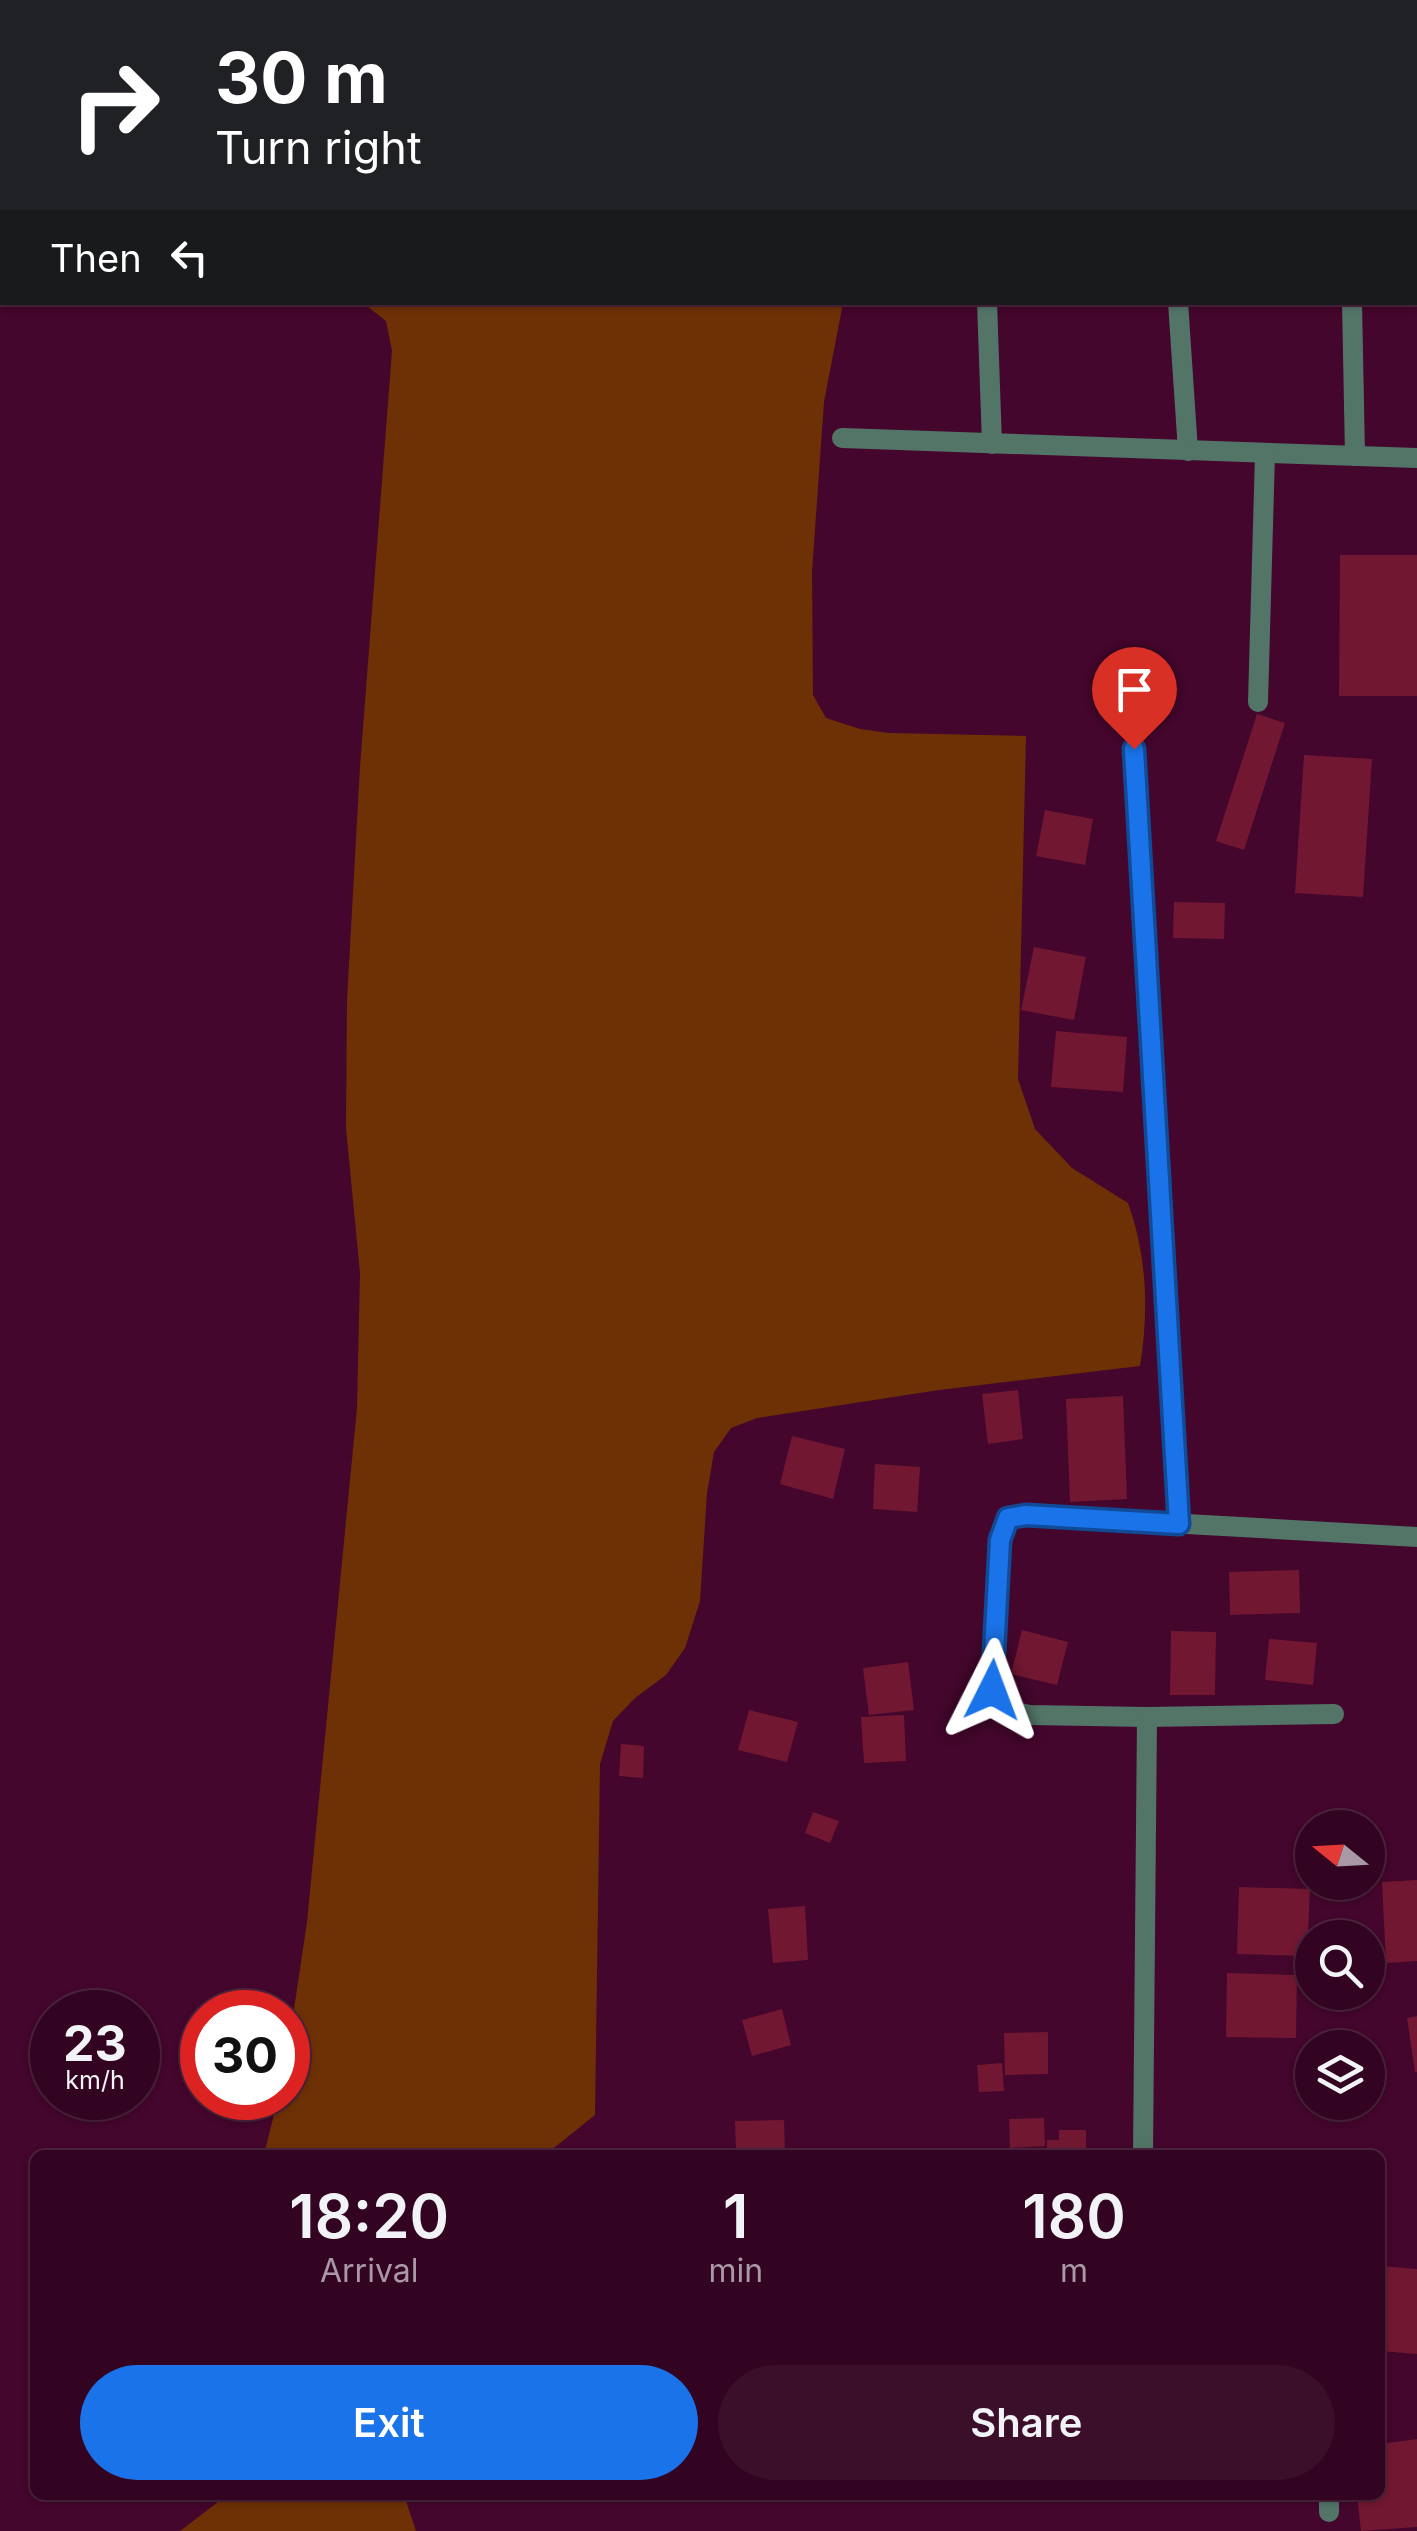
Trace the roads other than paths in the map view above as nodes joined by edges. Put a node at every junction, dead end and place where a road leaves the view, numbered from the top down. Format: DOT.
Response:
graph roads {
  1 [pos="986,305"];
  2 [pos="1178,305"];
  3 [pos="1352,305"];
  4 [pos="842,438"];
  5 [pos="992,444"];
  6 [pos="1188,450"];
  7 [pos="1265,454"];
  8 [pos="1355,456"];
  9 [pos="1417,458"];
  10 [pos="1258,702"];
  11 [pos="1134,749"];
  12 [pos="1179,1524"];
  13 [pos="1417,1538"];
  14 [pos="1334,1714"];
  15 [pos="1147,1718"];
  16 [pos="1143,2150"];
  1 -- 5 [label="street"];
  2 -- 6 [label="street"];
  3 -- 8 [label="street"];
  4 -- 5 [label="street"];
  5 -- 6 [label="street"];
  6 -- 7 [label="street"];
  7 -- 8 [label="street"];
  7 -- 10 [label="street"];
  8 -- 9 [label="street"];
  11 -- 12 [label="street"];
  12 -- 13 [label="street"];
  12 -- 15 [label="street"];
  14 -- 15 [label="street"];
  15 -- 16 [label="street"];
}
